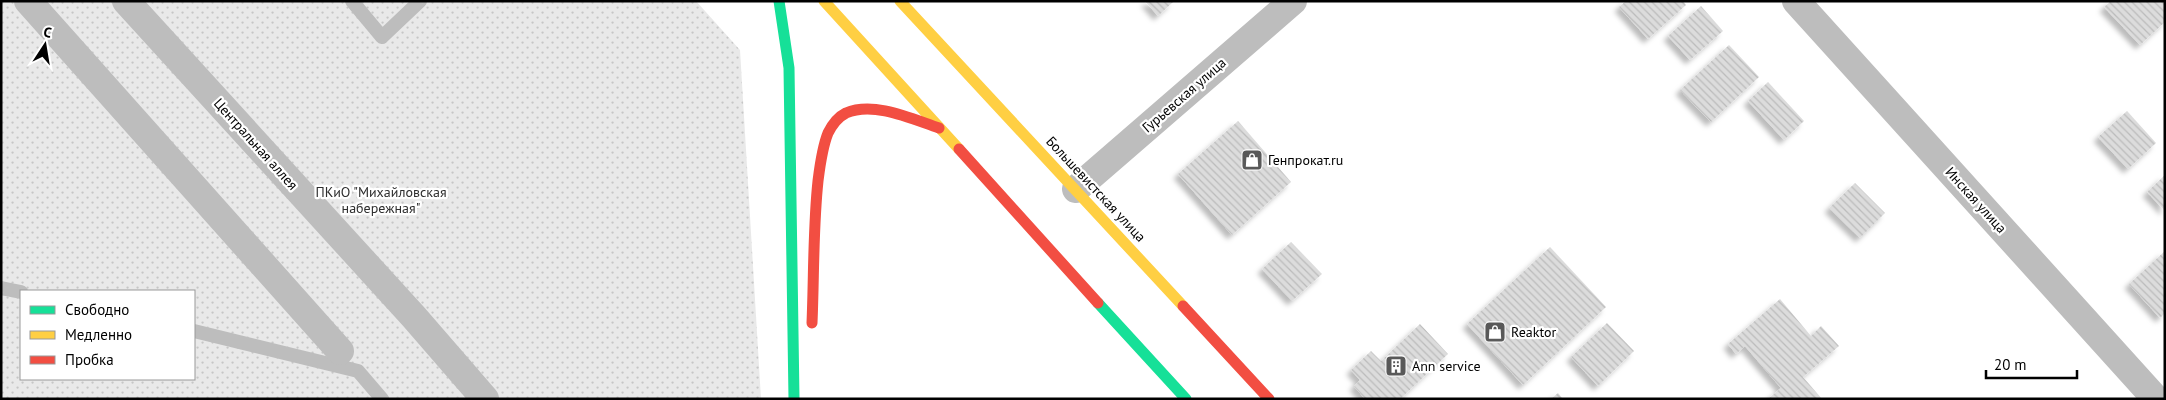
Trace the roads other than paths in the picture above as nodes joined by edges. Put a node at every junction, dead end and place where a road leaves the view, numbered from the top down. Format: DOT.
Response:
graph roads {
  1 [pos="28,1"];
  2 [pos="126,1"];
  3 [pos="352,1"];
  4 [pos="420,1"];
  5 [pos="779,1"];
  6 [pos="824,1"];
  7 [pos="900,1"];
  8 [pos="1293,1"];
  9 [pos="1796,1"];
  10 [pos="939,128"];
  11 [pos="1076,189"];
  12 [pos="1,288"];
  13 [pos="20,292"];
  14 [pos="195,331"];
  15 [pos="811,334"];
  16 [pos="340,352"];
  17 [pos="382,399"];
  18 [pos="485,399"];
  19 [pos="794,399"];
  20 [pos="1186,399"];
  21 [pos="1269,399"];
  22 [pos="2156,399"];
  1 -- 16 [label="street"];
  2 -- 18 [label="street, Центральная аллея"];
  3 -- 4 [label="lane"];
  5 -- 19 [label="main road"];
  6 -- 10 [label="main road"];
  7 -- 11 [label="main road, Большевистская улица"];
  8 -- 11 [label="street, Гурьевская улица"];
  9 -- 22 [label="street, Инская улица"];
  10 -- 15 [label="main road"];
  10 -- 20 [label="main road"];
  11 -- 21 [label="main road, Большевистская улица"];
  12 -- 13 [label="lane"];
  14 -- 17 [label="lane"];
}
